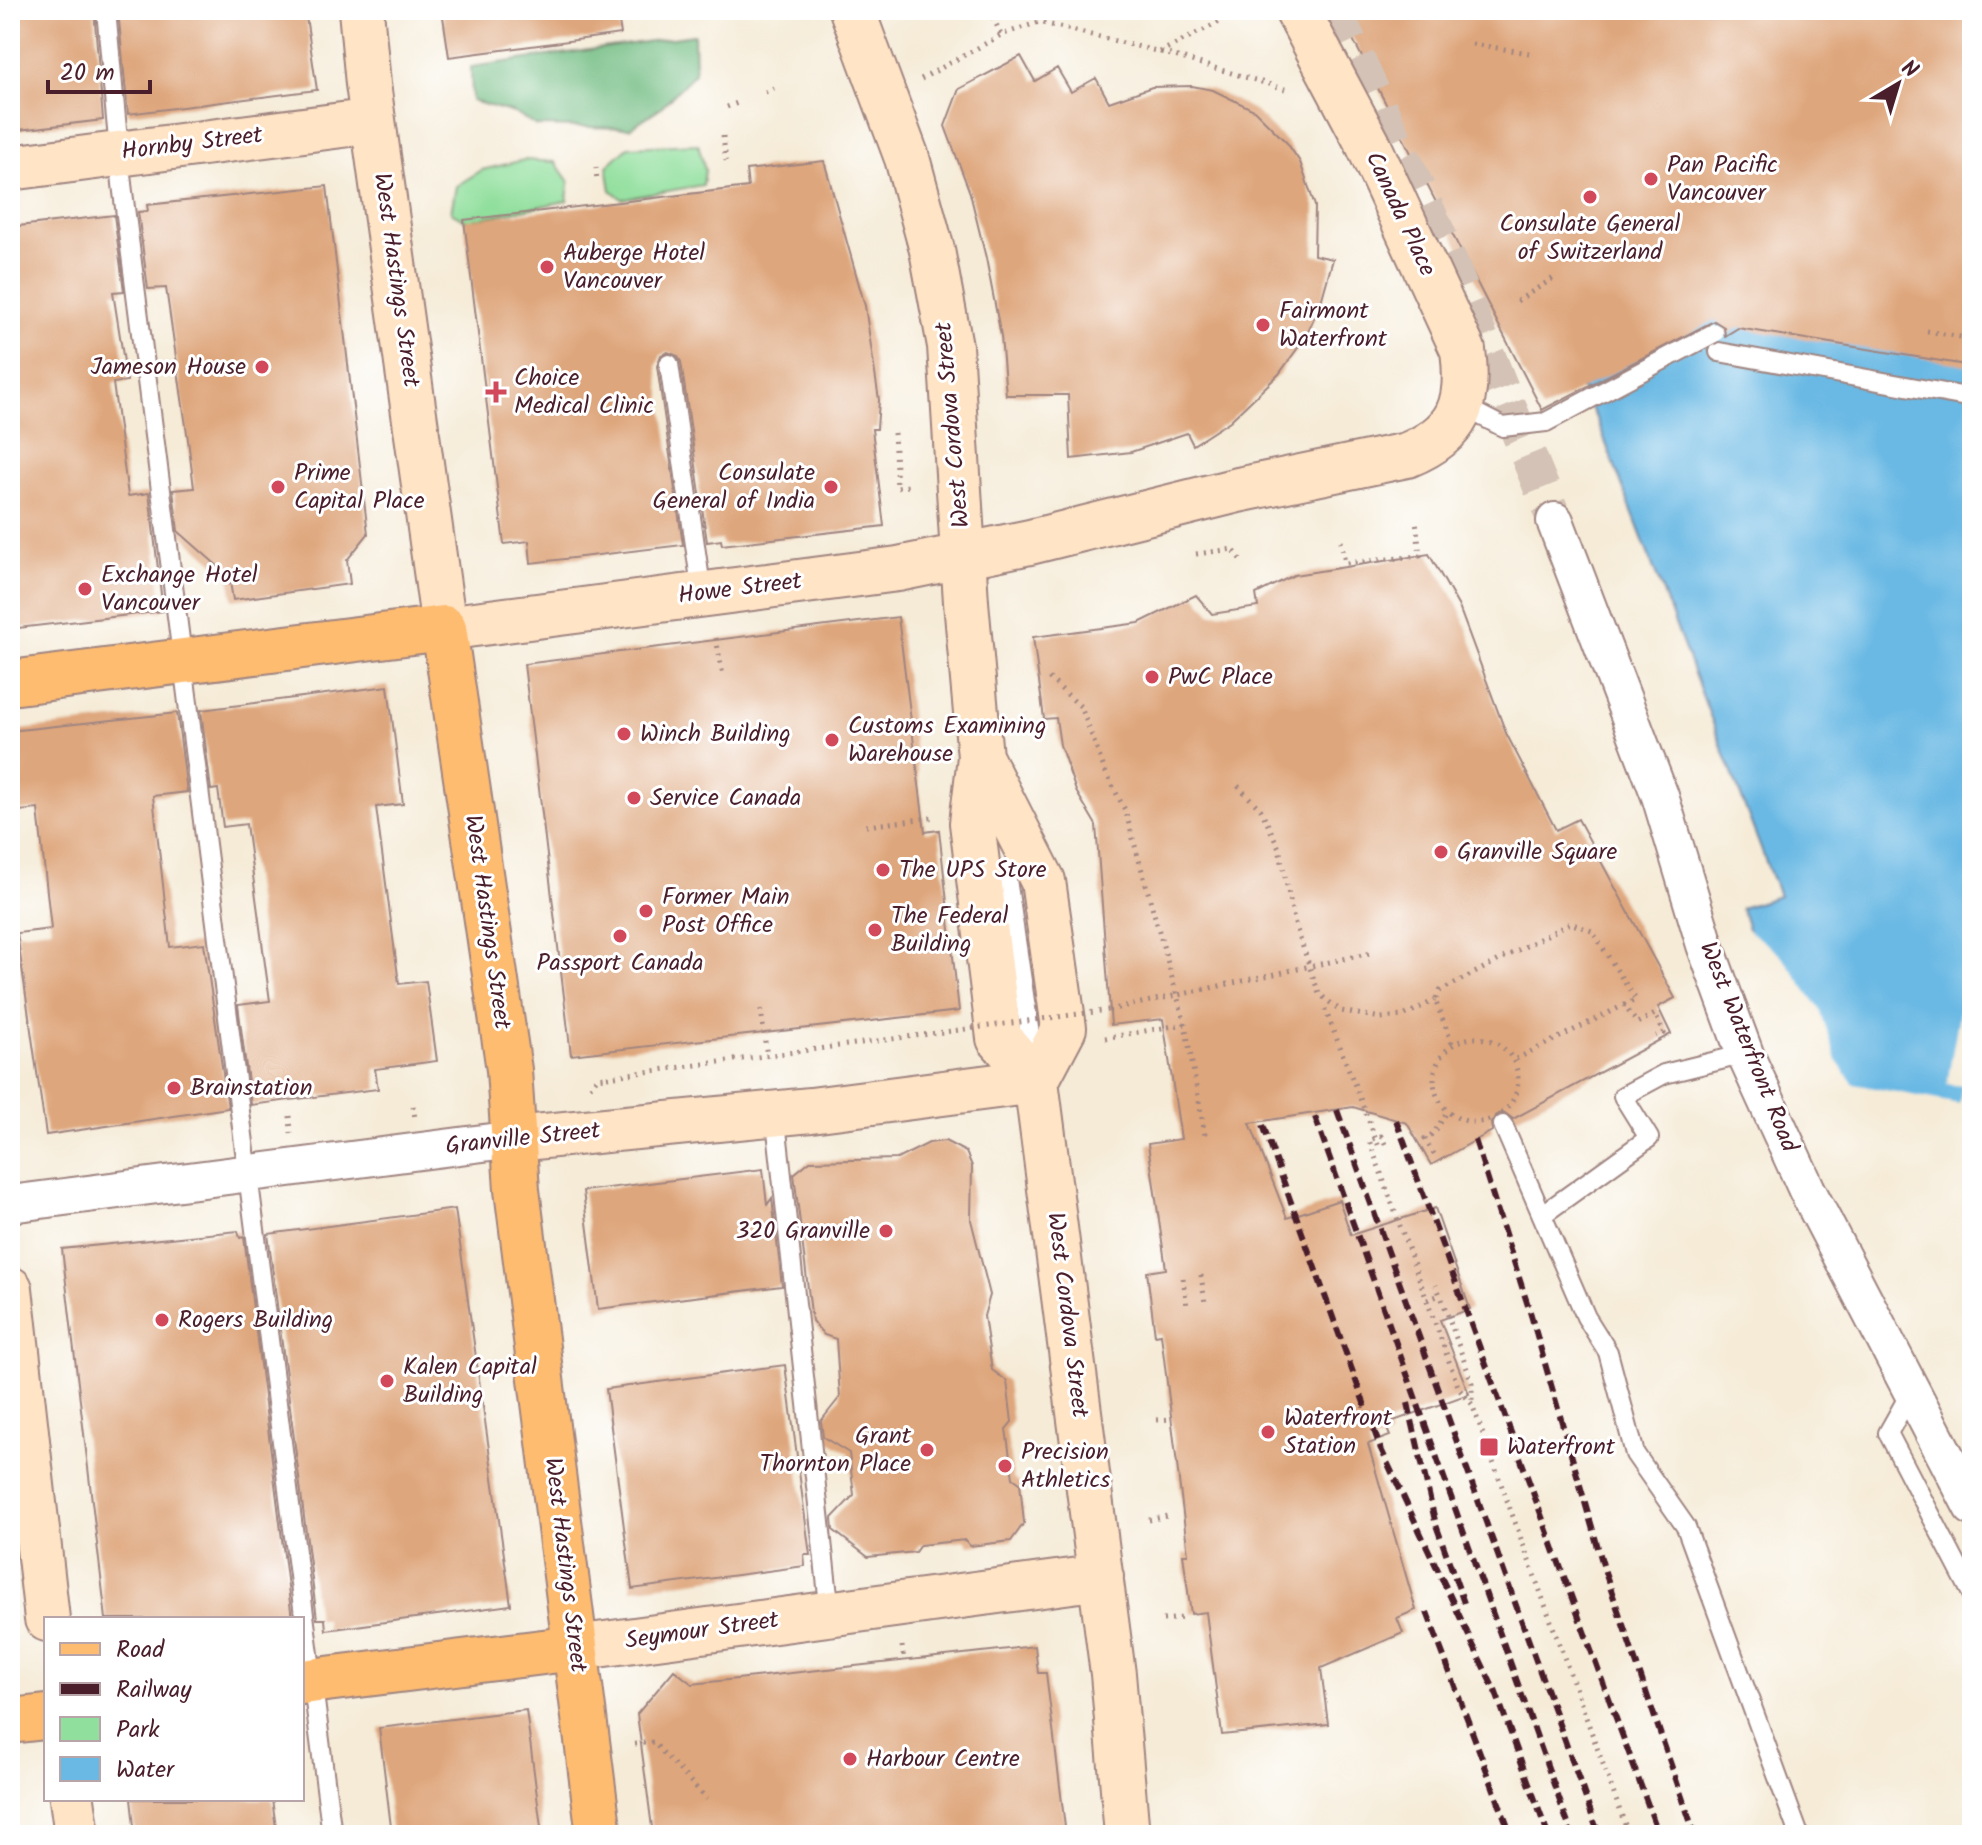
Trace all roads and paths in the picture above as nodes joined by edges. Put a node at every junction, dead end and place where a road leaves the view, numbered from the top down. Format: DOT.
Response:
graph roads {
  1 [pos="106,10"];
  2 [pos="361,10"];
  3 [pos="852,10"];
  4 [pos="990,10"];
  5 [pos="1243,10"];
  6 [pos="1297,10"];
  7 [pos="1930,10"];
  8 [pos="1972,17"];
  9 [pos="1001,35"];
  10 [pos="1472,44"];
  11 [pos="1160,52"];
  12 [pos="1529,53"];
  13 [pos="921,79"];
  14 [pos="774,88"];
  15 [pos="1285,89"];
  16 [pos="765,92"];
  17 [pos="740,102"];
  18 [pos="727,107"];
  19 [pos="373,121"];
  20 [pos="723,136"];
  21 [pos="119,153"];
  22 [pos="726,161"];
  23 [pos="596,167"];
  24 [pos="10,168"];
  25 [pos="597,183"];
  26 [pos="1557,276"];
  27 [pos="1517,301"];
  28 [pos="1927,331"];
  29 [pos="1714,333"];
  30 [pos="1972,339"];
  31 [pos="1719,352"];
  32 [pos="669,364"];
  33 [pos="1972,398"];
  34 [pos="1457,416"];
  35 [pos="894,433"];
  36 [pos="908,486"];
  37 [pos="1416,520"];
  38 [pos="1555,521"];
  39 [pos="1341,541"];
  40 [pos="1196,554"];
  41 [pos="963,556"];
  42 [pos="1242,562"];
  43 [pos="702,594"];
  44 [pos="444,628"];
  45 [pos="716,638"];
  46 [pos="181,661"];
  47 [pos="723,676"];
  48 [pos="1049,678"];
  49 [pos="10,683"];
  50 [pos="980,757"];
  51 [pos="1238,786"];
  52 [pos="940,816"];
  53 [pos="866,826"];
  54 [pos="1007,879"];
  55 [pos="1371,953"];
  56 [pos="1309,965"];
  57 [pos="1175,997"];
  58 [pos="1435,1000"];
  59 [pos="1624,1005"];
  60 [pos="761,1009"];
  61 [pos="1325,1009"];
  62 [pos="1185,1024"];
  63 [pos="1656,1036"];
  64 [pos="1105,1038"];
  65 [pos="1452,1043"];
  66 [pos="1745,1054"];
  67 [pos="767,1057"];
  68 [pos="1516,1059"];
  69 [pos="1036,1081"];
  70 [pos="590,1087"];
  71 [pos="775,1112"];
  72 [pos="1447,1112"];
  73 [pos="290,1116"];
  74 [pos="1503,1125"];
  75 [pos="1205,1135"];
  76 [pos="291,1138"];
  77 [pos="1375,1138"];
  78 [pos="514,1139"];
  79 [pos="1382,1146"];
  80 [pos="1434,1154"];
  81 [pos="247,1171"];
  82 [pos="10,1204"];
  83 [pos="1542,1215"];
  84 [pos="1201,1275"];
  85 [pos="1183,1278"];
  86 [pos="1436,1285"];
  87 [pos="10,1289"];
  88 [pos="1442,1299"];
  89 [pos="1427,1300"];
  90 [pos="1205,1303"];
  91 [pos="1187,1306"];
  92 [pos="1911,1392"];
  93 [pos="1472,1404"];
  94 [pos="1171,1419"];
  95 [pos="1157,1420"];
  96 [pos="1972,1507"];
  97 [pos="1167,1516"];
  98 [pos="1149,1520"];
  99 [pos="1101,1577"];
  100 [pos="1972,1594"];
  101 [pos="830,1614"];
  102 [pos="47,1617"];
  103 [pos="299,1617"];
  104 [pos="1182,1618"];
  105 [pos="1163,1620"];
  106 [pos="902,1646"];
  107 [pos="575,1648"];
  108 [pos="904,1660"];
  109 [pos="306,1682"];
  110 [pos="44,1717"];
  111 [pos="10,1721"];
  112 [pos="635,1744"];
  113 [pos="707,1799"];
  114 [pos="72,1801"];
  115 [pos="1627,1830"];
  116 [pos="77,1835"];
  117 [pos="332,1835"];
  118 [pos="599,1835"];
  119 [pos="1127,1835"];
  120 [pos="1799,1835"];
  1 -- 21 [label="lane"];
  2 -- 19 [label="main road, West Hastings Street"];
  3 -- 41 [label="main road, West Cordova Street"];
  4 -- 9 [label="path"];
  5 -- 11 [label="path"];
  6 -- 34 [label="main road, Canada Place"];
  7 -- 8 [label="path"];
  9 -- 11 [label="path"];
  9 -- 13 [label="path"];
  10 -- 12 [label="path"];
  11 -- 15 [label="path"];
  14 -- 16 [label="path"];
  17 -- 18 [label="path"];
  19 -- 21 [label="main road, Hornby Street"];
  19 -- 44 [label="main road, West Hastings Street"];
  20 -- 22 [label="path"];
  21 -- 24 [label="main road, Hornby Street"];
  21 -- 46 [label="lane"];
  23 -- 25 [label="path"];
  26 -- 27 [label="path"];
  28 -- 30 [label="path"];
  29 -- 34 [label="lane, bridge"];
  31 -- 33 [label="lane"];
  32 -- 43 [label="lane"];
  34 -- 41 [label="main road, Howe Street"];
  35 -- 36 [label="path"];
  37 -- 39 [label="path"];
  38 -- 66 [label="street, West Waterfront Road"];
  40 -- 42 [label="path"];
  41 -- 43 [label="main road, Howe Street"];
  41 -- 50 [label="main road, West Cordova Street"];
  43 -- 44 [label="main road, Howe Street"];
  44 -- 46 [label="main road, Howe Street"];
  44 -- 78 [label="main road, West Hastings Street"];
  45 -- 47 [label="path"];
  46 -- 49 [label="main road, Howe Street"];
  46 -- 81 [label="lane"];
  48 -- 57 [label="path"];
  50 -- 69 [label="main road, West Cordova Street"];
  50 -- 69 [label="main road, West Cordova Street"];
  51 -- 56 [label="path"];
  52 -- 53 [label="path"];
  54 -- 69 [label="lane"];
  55 -- 56 [label="path"];
  56 -- 57 [label="path"];
  56 -- 58 [label="path"];
  57 -- 62 [label="path"];
  57 -- 67 [label="path, bridge"];
  58 -- 59 [label="path"];
  58 -- 65 [label="path"];
  59 -- 63 [label="path"];
  59 -- 68 [label="path"];
  60 -- 67 [label="path"];
  61 -- 77 [label="path"];
  62 -- 64 [label="path"];
  62 -- 75 [label="path"];
  65 -- 68 [label="path"];
  65 -- 72 [label="path"];
  66 -- 83 [label="lane"];
  66 -- 92 [label="street, West Waterfront Road"];
  67 -- 70 [label="path, bridge"];
  68 -- 72 [label="path"];
  69 -- 71 [label="main road, Granville Street"];
  69 -- 99 [label="main road, West Cordova Street"];
  71 -- 78 [label="main road, Granville Street"];
  71 -- 101 [label="lane"];
  72 -- 80 [label="path"];
  73 -- 76 [label="path"];
  74 -- 83 [label="lane"];
  77 -- 79 [label="path"];
  77 -- 89 [label="path"];
  78 -- 81 [label="street, Granville Street"];
  78 -- 107 [label="main road, West Hastings Street"];
  81 -- 82 [label="street, Granville Street"];
  81 -- 103 [label="lane"];
  83 -- 120 [label="lane"];
  84 -- 90 [label="path"];
  85 -- 91 [label="path"];
  86 -- 89 [label="path"];
  87 -- 102 [label="main road"];
  88 -- 93 [label="path"];
  89 -- 93 [label="path"];
  92 -- 96 [label="street, West Waterfront Road"];
  92 -- 100 [label="lane"];
  93 -- 115 [label="path"];
  94 -- 95 [label="path"];
  97 -- 98 [label="path"];
  99 -- 101 [label="main road, Seymour Street"];
  99 -- 119 [label="main road, West Cordova Street"];
  101 -- 107 [label="main road, Seymour Street"];
  104 -- 105 [label="path"];
  106 -- 108 [label="path"];
  107 -- 109 [label="main road, Seymour Street"];
  107 -- 118 [label="main road, West Hastings Street"];
  109 -- 117 [label="lane"];
  110 -- 111 [label="main road"];
  112 -- 113 [label="path"];
  114 -- 116 [label="main road"];
}
